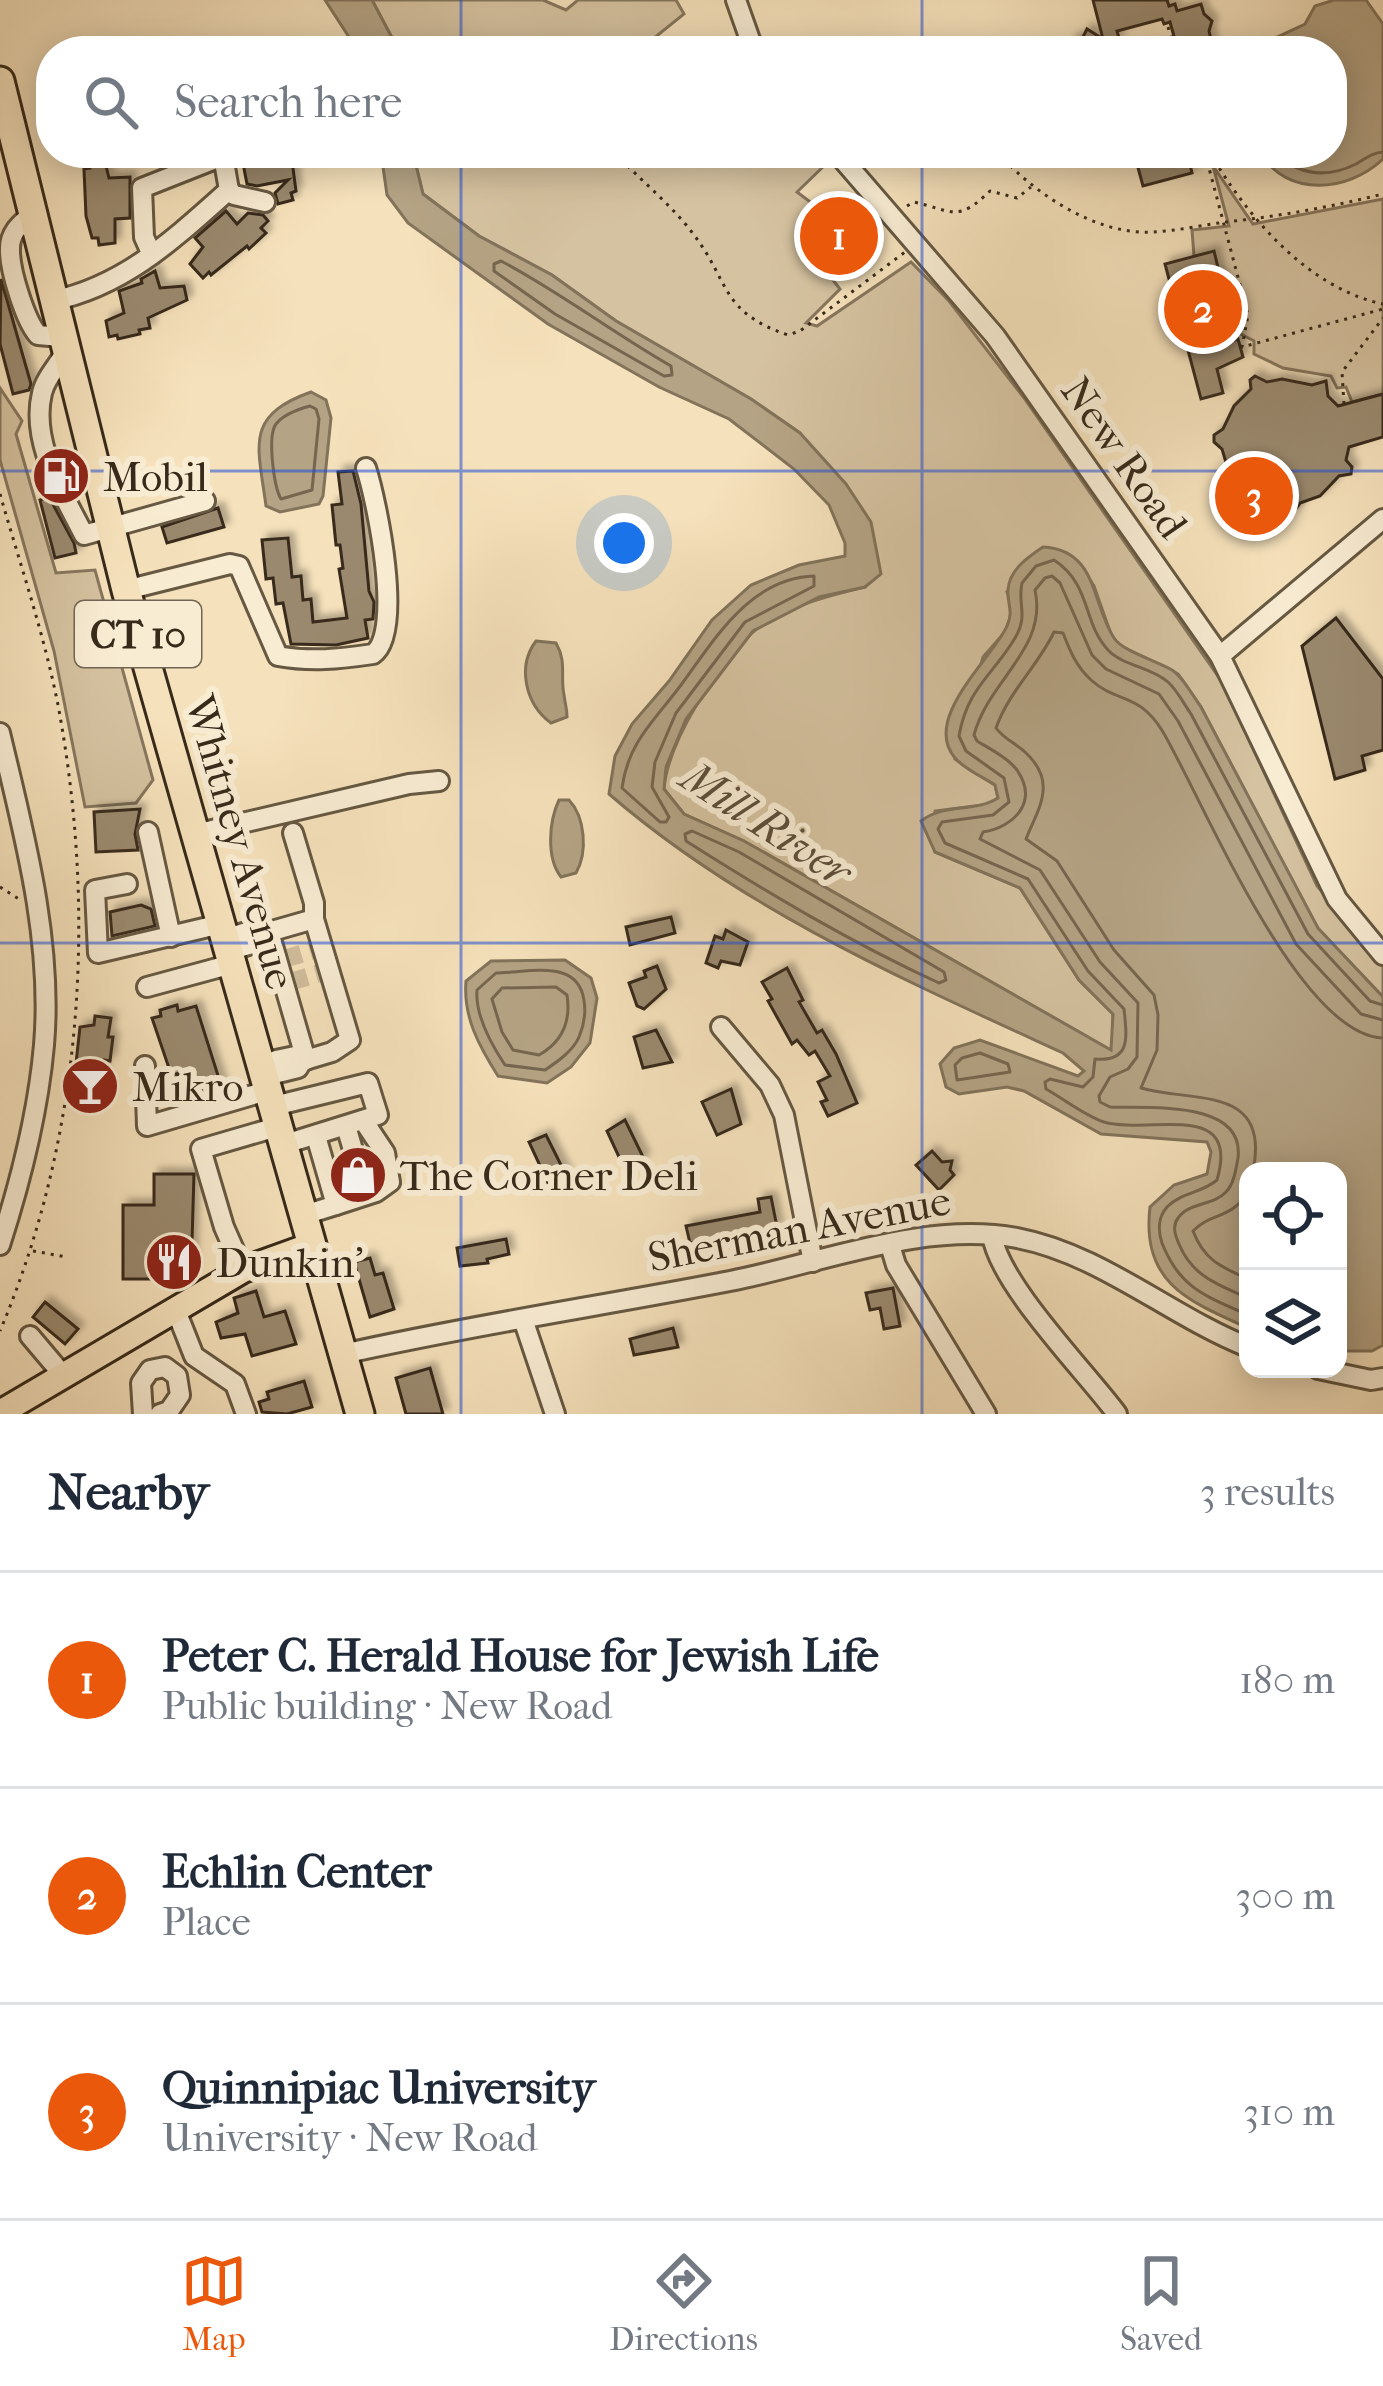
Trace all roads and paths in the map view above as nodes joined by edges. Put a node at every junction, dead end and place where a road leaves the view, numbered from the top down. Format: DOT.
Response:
graph roads {
  1 [pos="736,0"];
  2 [pos="1168,28"];
  3 [pos="749,36"];
  4 [pos="1170,36"];
  5 [pos="0,81"];
  6 [pos="190,168"];
  7 [pos="226,168"];
  8 [pos="629,168"];
  9 [pos="850,168"];
  10 [pos="1013,168"];
  11 [pos="1211,168"];
  12 [pos="1218,168"];
  13 [pos="1031,185"];
  14 [pos="230,190"];
  15 [pos="1383,194"];
  16 [pos="265,202"];
  17 [pos="890,214"];
  18 [pos="31,216"];
  19 [pos="1253,219"];
  20 [pos="1223,222"];
  21 [pos="916,244"];
  22 [pos="152,255"];
  23 [pos="52,301"];
  24 [pos="1383,307"];
  25 [pos="1383,319"];
  26 [pos="63,345"];
  27 [pos="1344,404"];
  28 [pos="366,468"];
  29 [pos="205,501"];
  30 [pos="1383,519"];
  31 [pos="110,528"];
  32 [pos="126,590"];
  33 [pos="1220,656"];
  34 [pos="0,733"];
  35 [pos="439,781"];
  36 [pos="148,832"];
  37 [pos="293,833"];
  38 [pos="195,834"];
  39 [pos="128,884"];
  40 [pos="0,887"];
  41 [pos="35,905"];
  42 [pos="314,919"];
  43 [pos="267,933"];
  44 [pos="171,937"];
  45 [pos="228,944"];
  46 [pos="1383,955"];
  47 [pos="148,987"];
  48 [pos="722,1027"];
  49 [pos="304,1061"];
  50 [pos="145,1066"];
  51 [pos="274,1101"];
  52 [pos="354,1123"];
  53 [pos="316,1136"];
  54 [pos="352,1150"];
  55 [pos="336,1205"];
  56 [pos="304,1215"];
  57 [pos="992,1235"];
  58 [pos="0,1245"];
  59 [pos="313,1245"];
  60 [pos="890,1245"];
  61 [pos="32,1251"];
  62 [pos="67,1257"];
  63 [pos="813,1262"];
  64 [pos="243,1270"];
  65 [pos="175,1308"];
  66 [pos="523,1318"];
  67 [pos="30,1336"];
  68 [pos="1239,1343"];
  69 [pos="344,1354"];
  70 [pos="1383,1365"];
  71 [pos="62,1375"];
  72 [pos="1347,1376"];
  73 [pos="1347,1376"];
  74 [pos="1383,1378"];
  75 [pos="9,1407"];
  76 [pos="143,1414"];
  77 [pos="160,1414"];
  78 [pos="246,1414"];
  79 [pos="360,1414"];
  80 [pos="556,1414"];
  81 [pos="986,1414"];
  82 [pos="1118,1414"];
  1 -- 3 [label="street"];
  2 -- 4 [label="path"];
  5 -- 18 [label="highway, Whitney Avenue / CT 10"];
  6 -- 22 [label="street"];
  7 -- 14 [label="street"];
  8 -- 21 [label="path"];
  9 -- 17 [label="street, New Road"];
  10 -- 13 [label="path"];
  11 -- 20 [label="path"];
  12 -- 19 [label="path"];
  13 -- 17 [label="path"];
  13 -- 20 [label="path"];
  14 -- 16 [label="street"];
  14 -- 22 [label="street"];
  15 -- 19 [label="path"];
  17 -- 21 [label="street, New Road"];
  18 -- 23 [label="highway, Whitney Avenue / CT 10"];
  18 -- 26 [label="street"];
  19 -- 20 [label="path"];
  19 -- 24 [label="path"];
  20 -- 24 [label="path"];
  21 -- 33 [label="street, New Road"];
  22 -- 23 [label="street"];
  23 -- 26 [label="highway, Whitney Avenue / CT 10"];
  25 -- 27 [label="path"];
  26 -- 31 [label="highway, Whitney Avenue / CT 10"];
  26 -- 31 [label="street"];
  28 -- 32 [label="street"];
  29 -- 31 [label="street"];
  30 -- 33 [label="street"];
  31 -- 32 [label="highway, Whitney Avenue / CT 10"];
  32 -- 38 [label="highway, Whitney Avenue / CT 10"];
  33 -- 46 [label="street, New Road"];
  34 -- 41 [label="street"];
  35 -- 38 [label="street"];
  36 -- 44 [label="street"];
  37 -- 42 [label="street"];
  38 -- 45 [label="highway, Whitney Avenue / CT 10"];
  39 -- 44 [label="street"];
  40 -- 41 [label="path"];
  41 -- 58 [label="street"];
  42 -- 43 [label="street"];
  42 -- 49 [label="street"];
  43 -- 45 [label="street"];
  43 -- 49 [label="street"];
  44 -- 45 [label="street"];
  45 -- 47 [label="street"];
  45 -- 51 [label="highway, Whitney Avenue / CT 10"];
  48 -- 63 [label="street"];
  49 -- 51 [label="street"];
  50 -- 51 [label="street"];
  51 -- 52 [label="street"];
  51 -- 53 [label="street"];
  51 -- 56 [label="highway, Whitney Avenue / CT 10"];
  51 -- 64 [label="street"];
  52 -- 53 [label="street"];
  52 -- 54 [label="street"];
  52 -- 55 [label="street"];
  53 -- 55 [label="street"];
  55 -- 56 [label="street"];
  56 -- 59 [label="highway, Whitney Avenue / CT 10"];
  57 -- 60 [label="street, Sherman Avenue"];
  57 -- 68 [label="street, Sherman Avenue"];
  57 -- 82 [label="street"];
  59 -- 64 [label="main road"];
  59 -- 69 [label="highway, Whitney Avenue / CT 10"];
  60 -- 63 [label="street, Sherman Avenue"];
  60 -- 81 [label="street"];
  61 -- 62 [label="path"];
  63 -- 66 [label="street, Sherman Avenue"];
  64 -- 65 [label="main road"];
  65 -- 71 [label="main road"];
  65 -- 78 [label="street"];
  66 -- 69 [label="street, Sherman Avenue"];
  66 -- 80 [label="street"];
  67 -- 71 [label="street"];
  69 -- 79 [label="highway, Whitney Avenue / CT 10"];
  70 -- 72 [label="street"];
  71 -- 75 [label="main road"];
  73 -- 74 [label="street"];
  76 -- 77 [label="street"];
}
